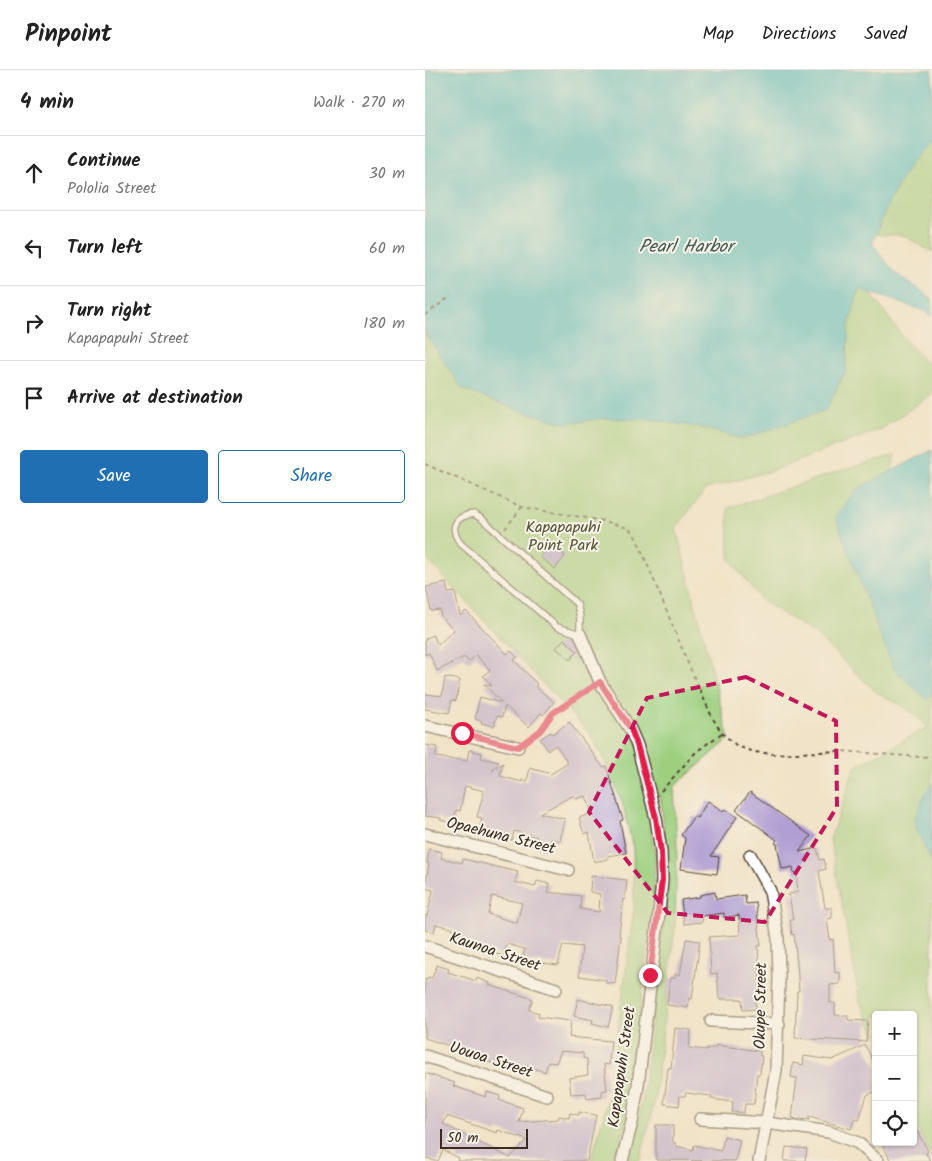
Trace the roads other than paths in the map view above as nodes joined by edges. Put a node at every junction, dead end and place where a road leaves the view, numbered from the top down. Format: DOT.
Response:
graph roads {
  1 [pos="581,634"];
  2 [pos="425,726"];
  3 [pos="518,747"];
  4 [pos="425,834"];
  5 [pos="750,855"];
  6 [pos="569,870"];
  7 [pos="425,946"];
  8 [pos="556,989"];
  9 [pos="711,1021"];
  10 [pos="779,1024"];
  11 [pos="425,1056"];
  12 [pos="547,1096"];
  13 [pos="700,1119"];
  14 [pos="767,1123"];
  15 [pos="622,1161"];
  16 [pos="759,1161"];
  17 [pos="878,1161"];
  1 -- 1 [label="lane"];
  1 -- 15 [label="street, Kapapapuhi Street"];
  2 -- 3 [label="street"];
  4 -- 6 [label="street, Opaehuna Street"];
  5 -- 10 [label="street, Okupe Street"];
  7 -- 8 [label="street, Kaunoa Street"];
  9 -- 10 [label="street"];
  10 -- 14 [label="street, Okupe Street"];
  11 -- 12 [label="street, Uouoa Street"];
  13 -- 14 [label="street"];
  14 -- 16 [label="street, Okupe Street"];
  14 -- 17 [label="street"];
}
